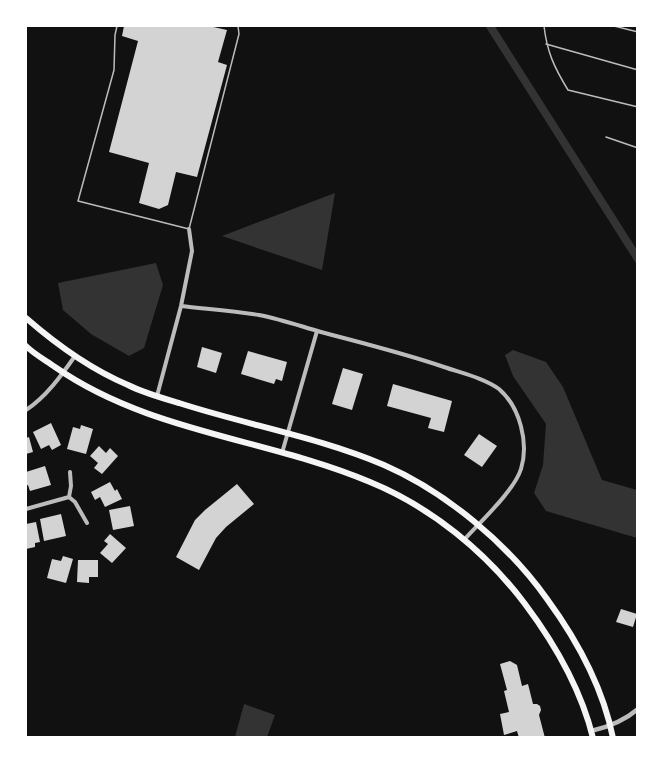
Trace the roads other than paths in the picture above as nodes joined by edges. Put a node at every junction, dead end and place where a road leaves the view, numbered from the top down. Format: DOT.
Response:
graph roads {
  1 [pos="117,26"];
  2 [pos="238,26"];
  3 [pos="543,26"];
  4 [pos="614,26"];
  5 [pos="638,32"];
  6 [pos="546,44"];
  7 [pos="638,69"];
  8 [pos="638,107"];
  9 [pos="606,137"];
  10 [pos="638,148"];
  11 [pos="189,230"];
  12 [pos="182,306"];
  13 [pos="26,318"];
  14 [pos="318,331"];
  15 [pos="26,346"];
  16 [pos="75,356"];
  17 [pos="63,373"];
  18 [pos="157,396"];
  19 [pos="26,410"];
  20 [pos="288,434"];
  21 [pos="282,453"];
  22 [pos="70,472"];
  23 [pos="69,497"];
  24 [pos="26,509"];
  25 [pos="87,523"];
  26 [pos="478,525"];
  27 [pos="464,540"];
  28 [pos="638,709"];
  29 [pos="611,726"];
  30 [pos="592,734"];
  31 [pos="614,738"];
  1 -- 11 [label="lane"];
  2 -- 11 [label="lane"];
  3 -- 6 [label="lane"];
  4 -- 5 [label="lane"];
  6 -- 7 [label="lane"];
  6 -- 8 [label="lane"];
  9 -- 10 [label="lane"];
  11 -- 12 [label="street"];
  12 -- 14 [label="street"];
  12 -- 18 [label="street"];
  13 -- 16 [label="main road"];
  14 -- 20 [label="street"];
  14 -- 26 [label="street"];
  15 -- 17 [label="main road"];
  16 -- 17 [label="street"];
  16 -- 18 [label="main road"];
  17 -- 19 [label="street"];
  17 -- 21 [label="main road"];
  18 -- 20 [label="main road"];
  20 -- 21 [label="street"];
  20 -- 26 [label="main road"];
  21 -- 27 [label="main road"];
  22 -- 23 [label="street"];
  23 -- 24 [label="street"];
  23 -- 25 [label="street"];
  26 -- 27 [label="street"];
  26 -- 29 [label="main road"];
  27 -- 30 [label="main road"];
  28 -- 29 [label="street"];
  29 -- 30 [label="street"];
  29 -- 31 [label="main road"];
}
